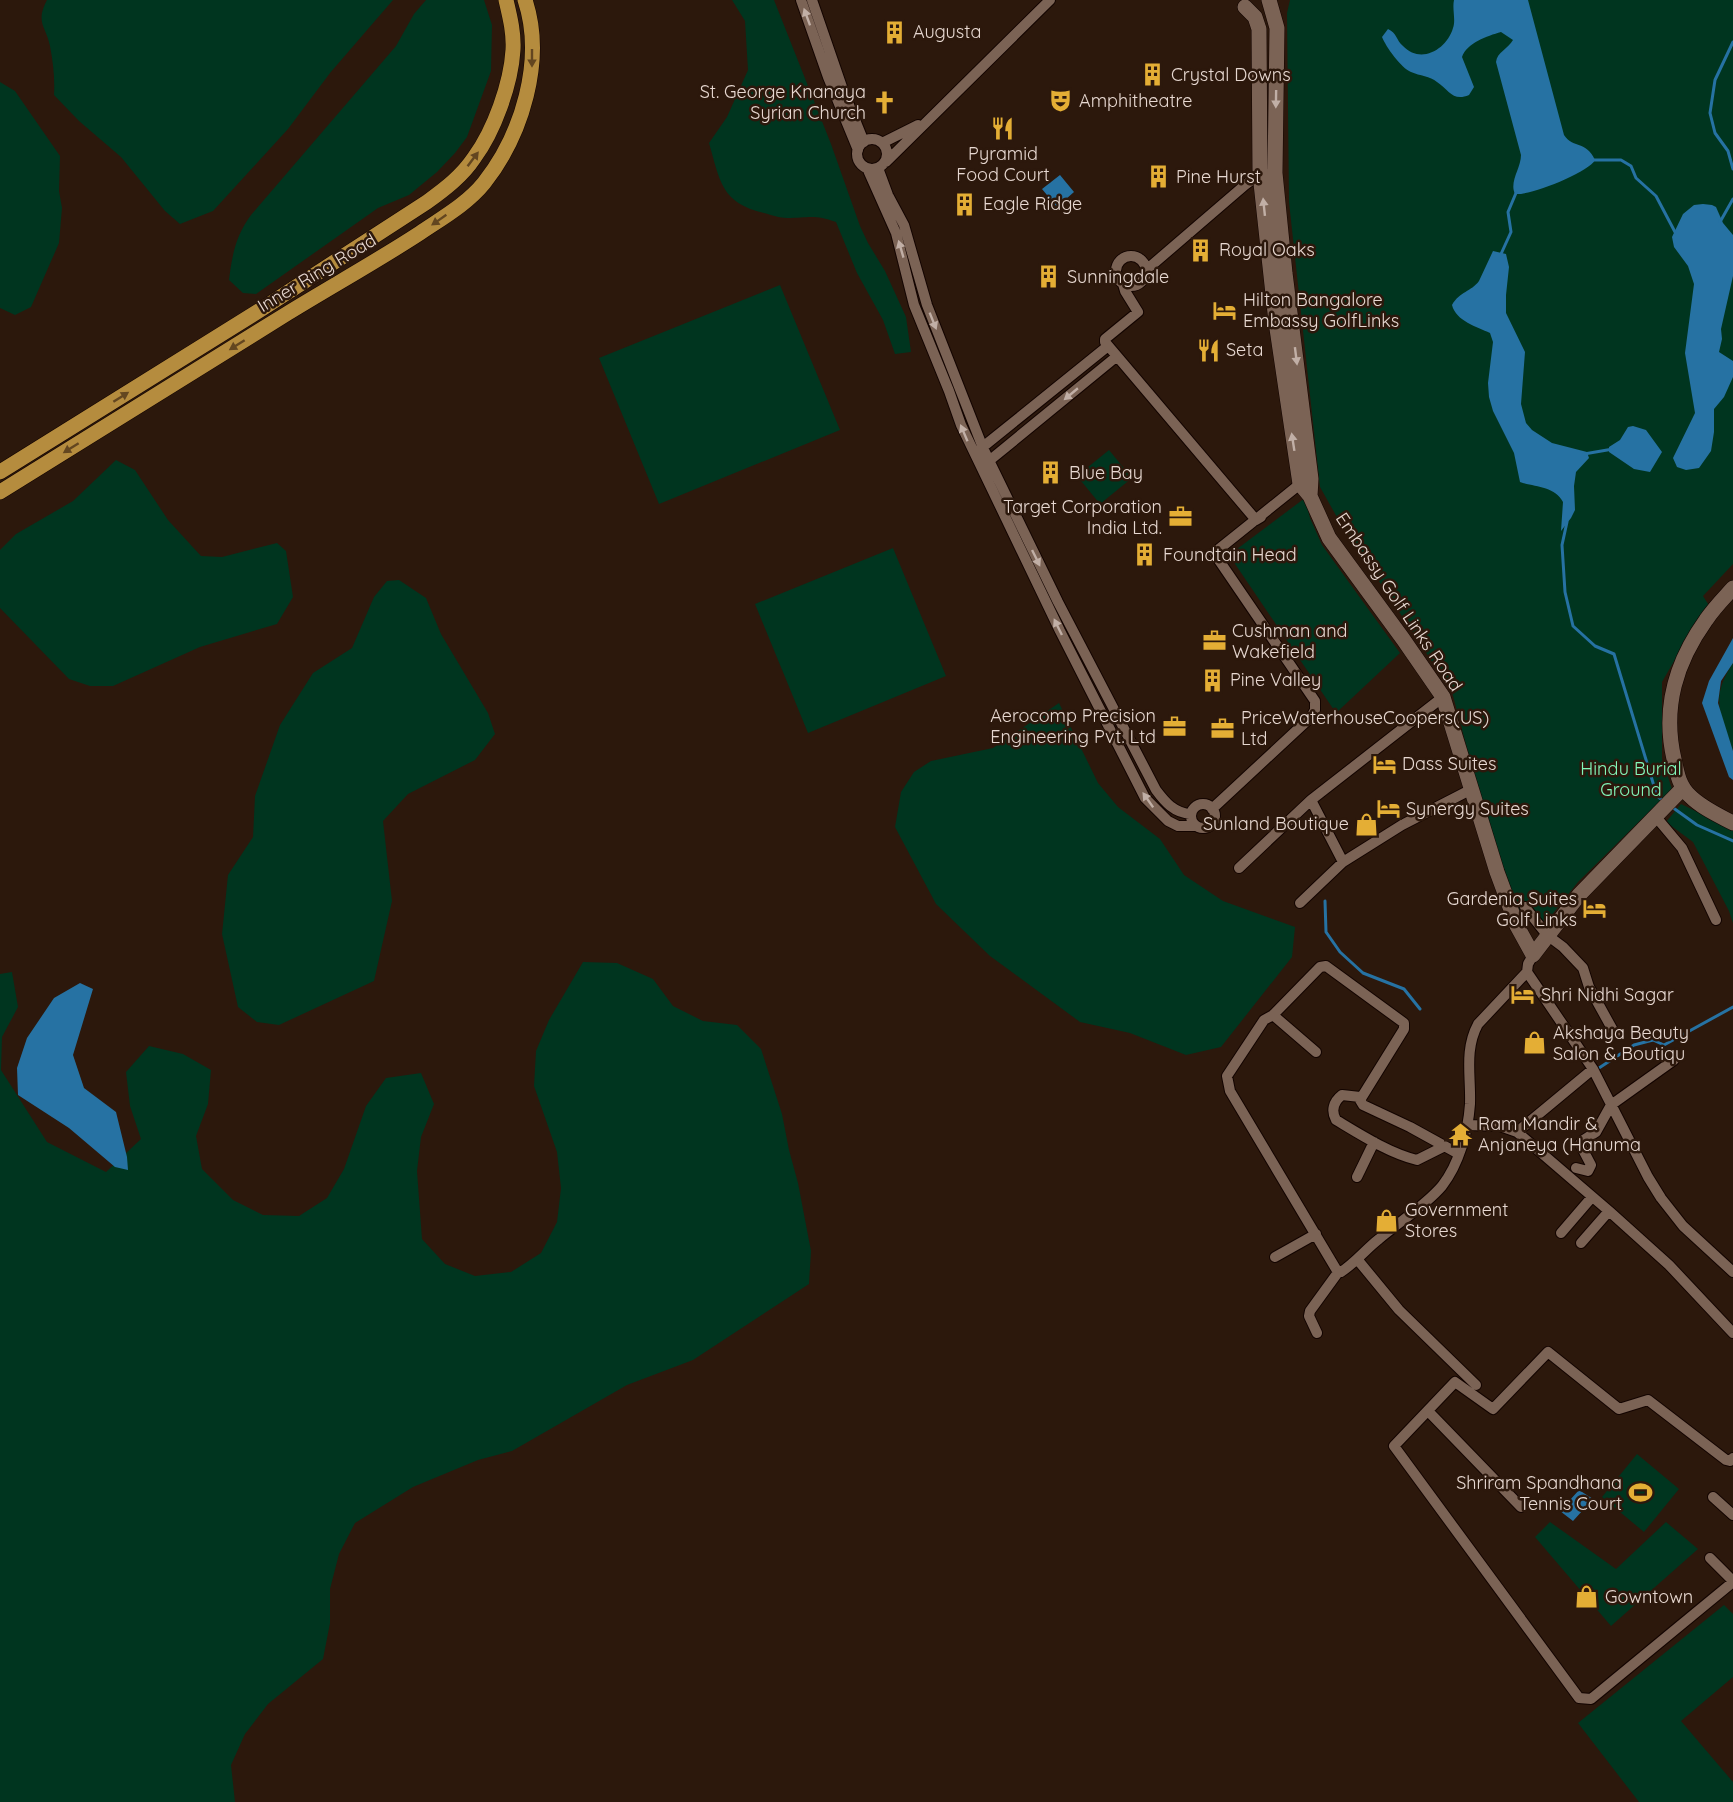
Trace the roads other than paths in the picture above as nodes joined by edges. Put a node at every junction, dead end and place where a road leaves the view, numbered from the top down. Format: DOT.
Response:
graph roads {
  1 [pos="506,0"];
  2 [pos="525,0"];
  3 [pos="801,0"];
  4 [pos="812,0"];
  5 [pos="1050,0"];
  6 [pos="1268,0"];
  7 [pos="1240,4"];
  8 [pos="927,121"];
  9 [pos="882,143"];
  10 [pos="861,146"];
  11 [pos="877,166"];
  12 [pos="1268,174"];
  13 [pos="1145,271"];
  14 [pos="1124,284"];
  15 [pos="265,307"];
  16 [pos="274,322"];
  17 [pos="1108,346"];
  18 [pos="1116,357"];
  19 [pos="978,451"];
  20 [pos="985,464"];
  21 [pos="0,472"];
  22 [pos="1307,488"];
  23 [pos="0,492"];
  24 [pos="1256,520"];
  25 [pos="1733,588"];
  26 [pos="1443,697"];
  27 [pos="1683,788"];
  28 [pos="1470,790"];
  29 [pos="1311,800"];
  30 [pos="1212,809"];
  31 [pos="1664,809"];
  32 [pos="1191,814"];
  33 [pos="1733,823"];
  34 [pos="1196,826"];
  35 [pos="1343,862"];
  36 [pos="1239,868"];
  37 [pos="1300,903"];
  38 [pos="1525,907"];
  39 [pos="1716,920"];
  40 [pos="1547,935"];
  41 [pos="1533,955"];
  42 [pos="1527,972"];
  43 [pos="1273,1014"];
  44 [pos="1615,1034"];
  45 [pos="1316,1052"];
  46 [pos="1674,1060"];
  47 [pos="1593,1069"];
  48 [pos="1360,1097"];
  49 [pos="1611,1105"];
  50 [pos="1467,1125"];
  51 [pos="1517,1132"];
  52 [pos="1374,1142"];
  53 [pos="1445,1146"];
  54 [pos="1459,1154"];
  55 [pos="1576,1168"];
  56 [pos="1357,1177"];
  57 [pos="1592,1197"];
  58 [pos="1609,1211"];
  59 [pos="1561,1233"];
  60 [pos="1316,1234"];
  61 [pos="1581,1243"];
  62 [pos="1275,1257"];
  63 [pos="1357,1258"];
  64 [pos="1339,1271"];
  65 [pos="1733,1272"];
  66 [pos="1317,1333"];
  67 [pos="1733,1333"];
  68 [pos="1476,1385"];
  69 [pos="1428,1411"];
  70 [pos="1733,1458"];
  71 [pos="1713,1497"];
  72 [pos="1521,1507"];
  73 [pos="1733,1515"];
  74 [pos="1710,1558"];
  75 [pos="1733,1581"];
  15 -- 1 [label="main road, Inner Ring Road, one-way"];
  2 -- 16 [label="main road, Inner Ring Road, one-way"];
  10 -- 3 [label="street, one-way"];
  4 -- 10 [label="street"];
  5 -- 8 [label="street"];
  6 -- 7 [label="street"];
  6 -- 12 [label="street, one-way"];
  7 -- 12 [label="street"];
  8 -- 9 [label="street"];
  8 -- 11 [label="street"];
  9 -- 10 [label="street"];
  9 -- 11 [label="street"];
  10 -- 11 [label="street"];
  11 -- 19 [label="street"];
  12 -- 13 [label="street"];
  12 -- 22 [label="street, Embassy Golf Links Road"];
  13 -- 14 [label="street"];
  13 -- 14 [label="street"];
  14 -- 17 [label="street"];
  15 -- 16 [label="main road"];
  21 -- 15 [label="main road, Inner Ring Road, one-way"];
  16 -- 23 [label="main road, Inner Ring Road, one-way"];
  17 -- 18 [label="street"];
  17 -- 19 [label="street"];
  18 -- 20 [label="street, one-way"];
  18 -- 24 [label="street"];
  19 -- 20 [label="street"];
  20 -- 32 [label="street, one-way"];
  34 -- 20 [label="street, one-way"];
  22 -- 24 [label="street"];
  22 -- 26 [label="street, Embassy Golf Links Road"];
  24 -- 30 [label="street"];
  25 -- 27 [label="street"];
  26 -- 28 [label="street, Embassy Golf Links Road"];
  26 -- 29 [label="street"];
  27 -- 31 [label="street"];
  27 -- 33 [label="street"];
  28 -- 35 [label="street"];
  28 -- 41 [label="street, Embassy Golf Links Road"];
  29 -- 35 [label="street"];
  29 -- 36 [label="street"];
  30 -- 32 [label="street"];
  30 -- 34 [label="street"];
  31 -- 39 [label="street"];
  31 -- 40 [label="street"];
  32 -- 34 [label="street"];
  35 -- 37 [label="street"];
  38 -- 40 [label="street"];
  40 -- 41 [label="street"];
  40 -- 44 [label="street"];
  41 -- 42 [label="street"];
  42 -- 47 [label="street"];
  42 -- 50 [label="street"];
  43 -- 45 [label="street"];
  43 -- 48 [label="street"];
  43 -- 60 [label="street"];
  46 -- 49 [label="street"];
  47 -- 49 [label="street"];
  47 -- 51 [label="street"];
  48 -- 52 [label="street"];
  48 -- 53 [label="street"];
  49 -- 55 [label="street"];
  49 -- 65 [label="street"];
  50 -- 51 [label="street"];
  50 -- 54 [label="street"];
  51 -- 57 [label="street"];
  52 -- 53 [label="street"];
  52 -- 56 [label="street"];
  53 -- 54 [label="street"];
  54 -- 63 [label="street"];
  57 -- 58 [label="street"];
  57 -- 59 [label="street"];
  58 -- 61 [label="street"];
  58 -- 67 [label="street"];
  60 -- 62 [label="street"];
  60 -- 64 [label="street"];
  63 -- 64 [label="street"];
  63 -- 68 [label="street"];
  64 -- 66 [label="street"];
  69 -- 70 [label="street"];
  69 -- 72 [label="street"];
  69 -- 75 [label="street"];
  71 -- 73 [label="street"];
  74 -- 75 [label="street"];
}
